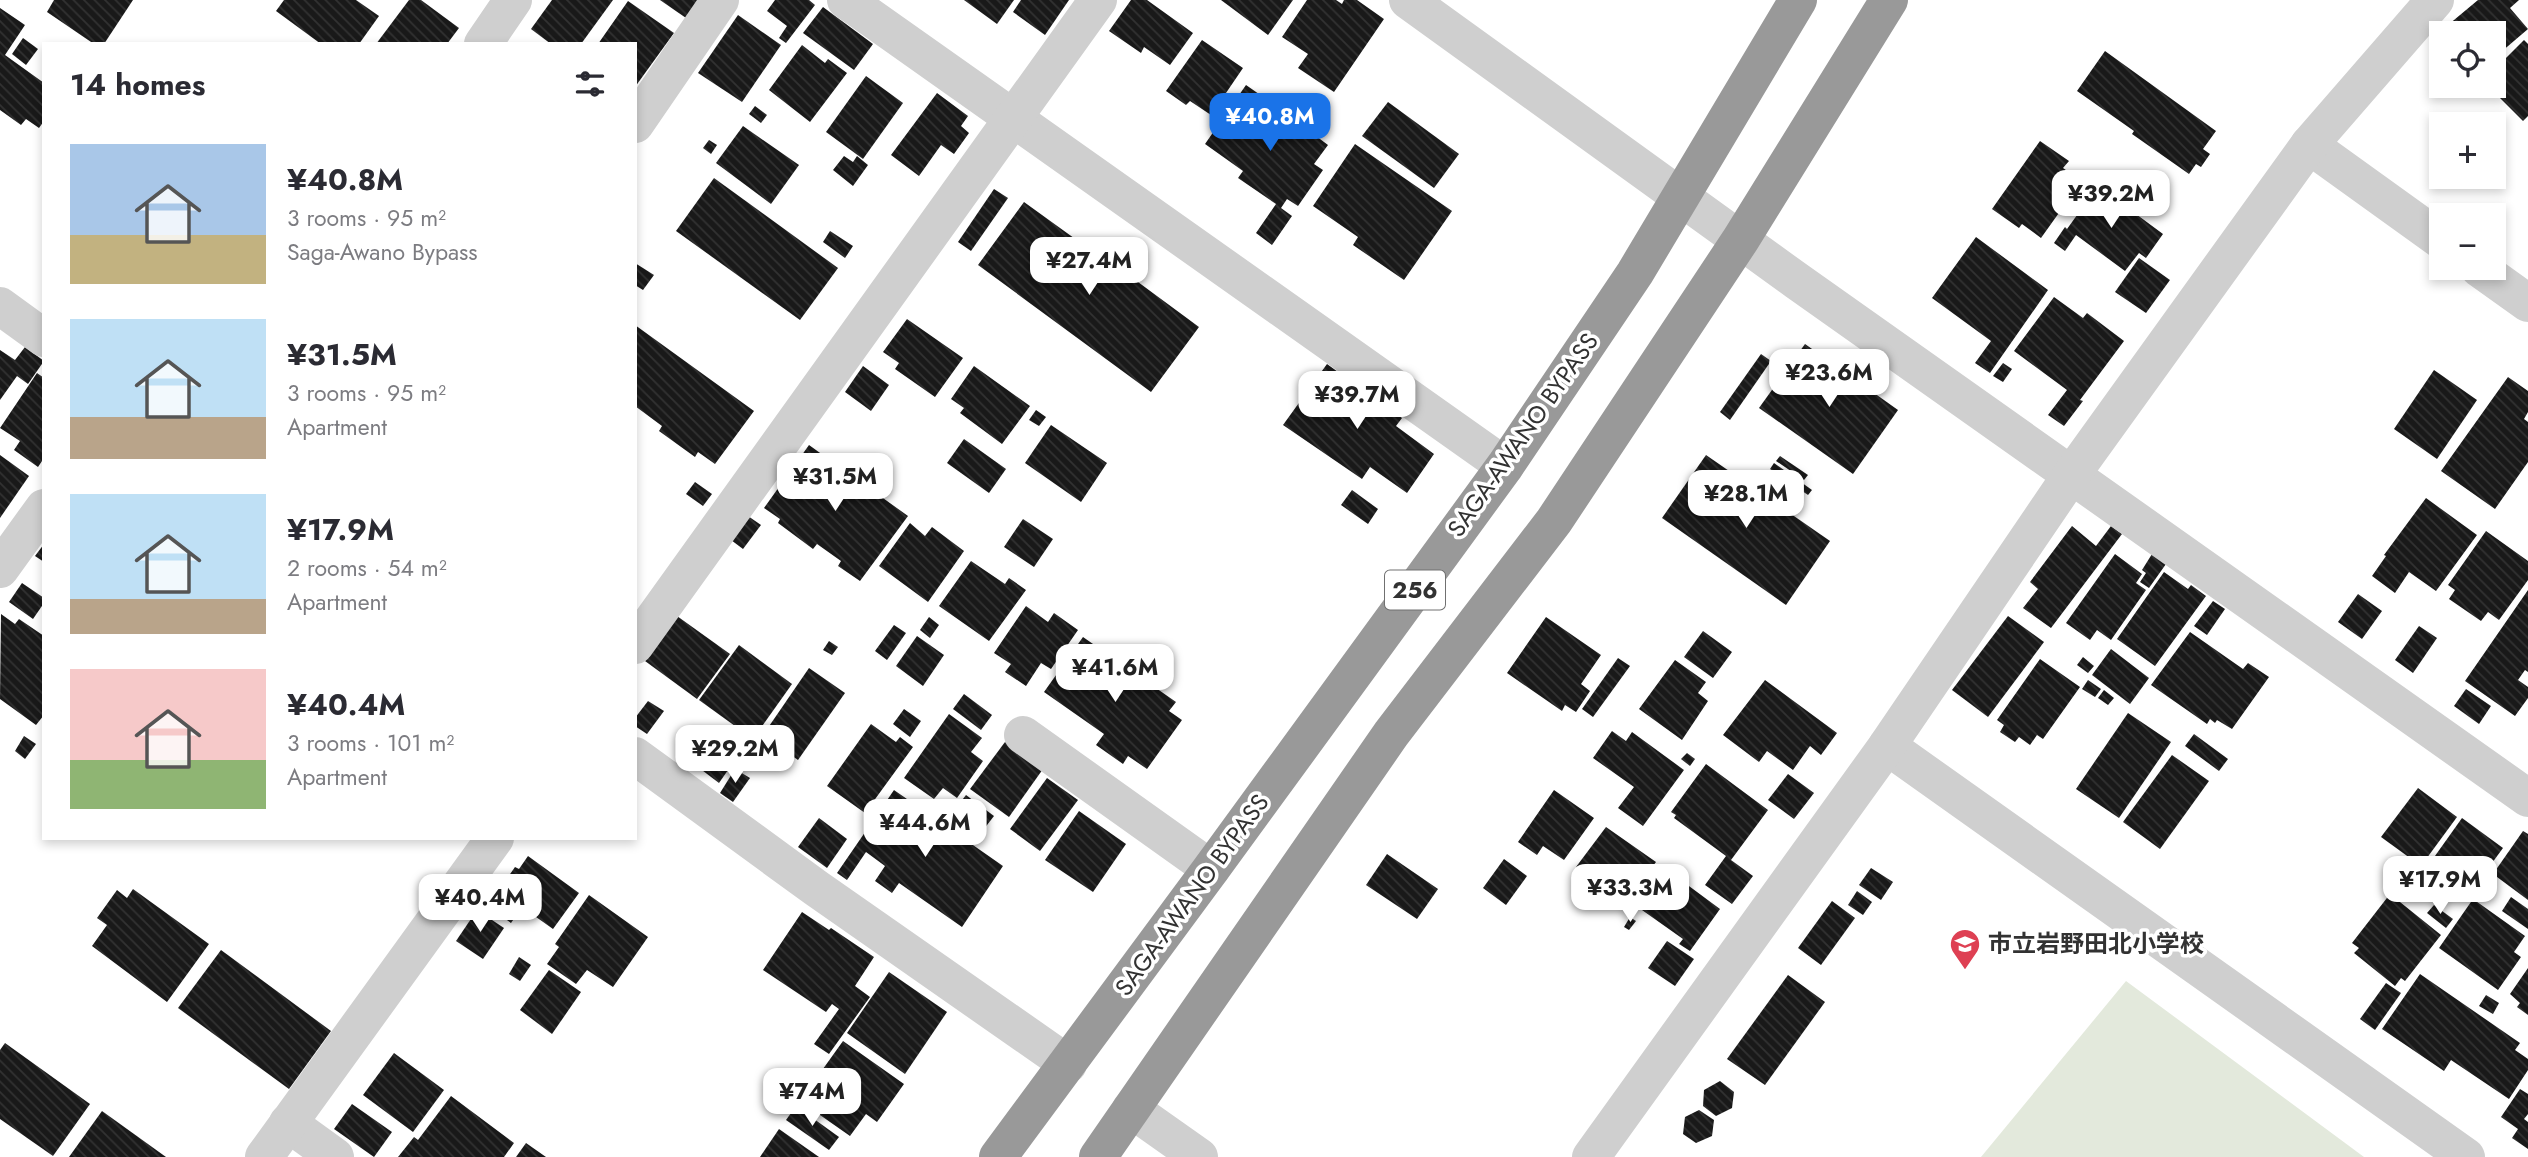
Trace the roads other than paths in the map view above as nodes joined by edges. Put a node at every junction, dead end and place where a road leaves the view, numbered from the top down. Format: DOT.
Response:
graph roads {
  1 [pos="513,0"];
  2 [pos="720,0"];
  3 [pos="846,0"];
  4 [pos="1098,0"];
  5 [pos="1408,0"];
  6 [pos="1798,0"];
  7 [pos="1889,0"];
  8 [pos="2435,0"];
  9 [pos="484,42"];
  10 [pos="1014,119"];
  11 [pos="637,121"];
  12 [pos="2309,145"];
  13 [pos="1681,195"];
  14 [pos="2429,231"];
  15 [pos="1741,239"];
  16 [pos="2496,280"];
  17 [pos="2528,303"];
  18 [pos="0,306"];
  19 [pos="42,337"];
  20 [pos="1505,466"];
  21 [pos="2071,474"];
  22 [pos="42,511"];
  23 [pos="0,569"];
  24 [pos="637,642"];
  25 [pos="1023,735"];
  26 [pos="1887,746"];
  27 [pos="637,757"];
  28 [pos="2528,798"];
  29 [pos="494,840"];
  30 [pos="1211,869"];
  31 [pos="1068,1064"];
  32 [pos="1131,1109"];
  33 [pos="288,1123"];
  34 [pos="264,1157"];
  35 [pos="335,1157"];
  36 [pos="998,1157"];
  37 [pos="1098,1157"];
  38 [pos="1199,1157"];
  39 [pos="1591,1157"];
  40 [pos="2466,1157"];
  1 -- 9 [label="street"];
  2 -- 11 [label="street"];
  3 -- 10 [label="street"];
  4 -- 10 [label="street"];
  5 -- 13 [label="street"];
  6 -- 13 [label="highway, SAGA-AWANO BYPASS / 256"];
  7 -- 15 [label="highway, 256"];
  8 -- 12 [label="street"];
  10 -- 20 [label="street"];
  10 -- 24 [label="street"];
  12 -- 14 [label="street"];
  12 -- 21 [label="street"];
  13 -- 15 [label="street"];
  13 -- 20 [label="highway, SAGA-AWANO BYPASS / 256"];
  15 -- 21 [label="street"];
  15 -- 32 [label="highway, 256"];
  16 -- 17 [label="street"];
  18 -- 19 [label="street"];
  20 -- 30 [label="highway, SAGA-AWANO BYPASS / 256"];
  21 -- 26 [label="street"];
  21 -- 28 [label="street"];
  22 -- 23 [label="street"];
  25 -- 30 [label="street"];
  26 -- 39 [label="street"];
  26 -- 40 [label="street"];
  27 -- 31 [label="street"];
  29 -- 33 [label="street"];
  30 -- 31 [label="highway, SAGA-AWANO BYPASS / 256"];
  31 -- 36 [label="highway, SAGA-AWANO BYPASS / 256"];
  32 -- 37 [label="highway, 256"];
  32 -- 38 [label="street"];
  33 -- 34 [label="street"];
  33 -- 35 [label="street"];
}
